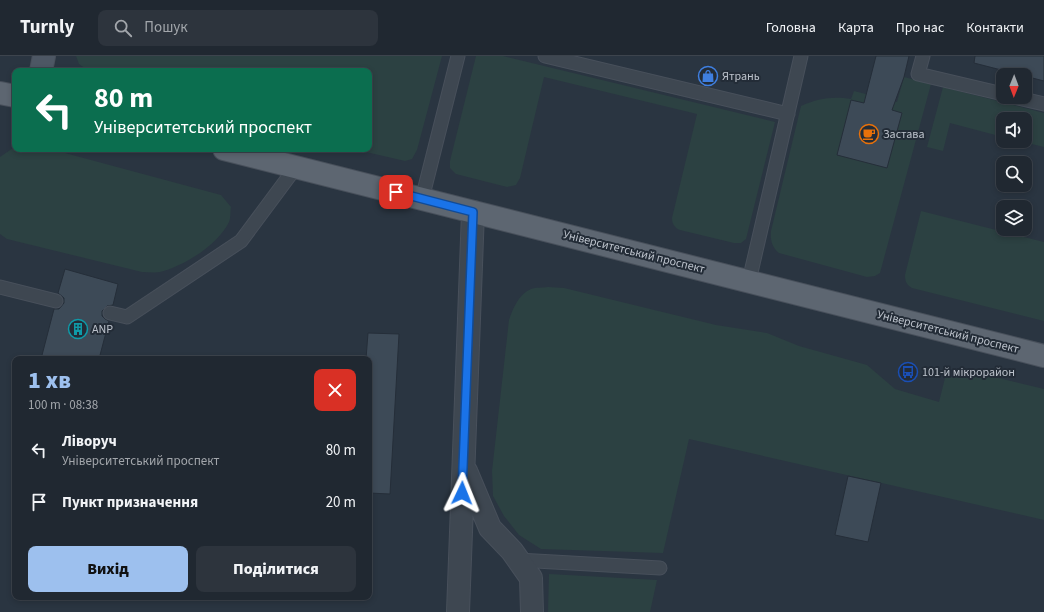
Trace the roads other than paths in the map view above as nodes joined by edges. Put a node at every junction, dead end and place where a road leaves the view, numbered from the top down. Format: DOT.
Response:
graph roads {
  1 [pos="44,56"];
  2 [pos="458,56"];
  3 [pos="545,56"];
  4 [pos="802,56"];
  5 [pos="922,56"];
  6 [pos="42,68"];
  7 [pos="0,92"];
  8 [pos="996,92"];
  9 [pos="12,95"];
  10 [pos="1032,101"];
  11 [pos="1044,104"];
  12 [pos="788,114"];
  13 [pos="236,152"];
  14 [pos="296,167"];
  15 [pos="422,199"];
  16 [pos="473,212"];
  17 [pos="749,281"];
  18 [pos="0,287"];
  19 [pos="56,301"];
  20 [pos="110,313"];
  21 [pos="1044,356"];
  22 [pos="463,466"];
  23 [pos="518,560"];
  24 [pos="660,568"];
  25 [pos="458,612"];
  26 [pos="532,612"];
  1 -- 6 [label="street"];
  2 -- 15 [label="lane"];
  3 -- 12 [label="lane"];
  4 -- 12 [label="lane"];
  5 -- 8 [label="lane"];
  7 -- 9 [label="main road"];
  10 -- 11 [label="lane"];
  12 -- 17 [label="lane"];
  13 -- 14 [label="main road, Університетський проспект"];
  14 -- 15 [label="main road, Університетський проспект"];
  14 -- 20 [label="lane"];
  15 -- 16 [label="main road, Університетський проспект"];
  16 -- 17 [label="main road, Університетський проспект"];
  16 -- 22 [label="street"];
  17 -- 21 [label="main road, Університетський проспект"];
  18 -- 19 [label="lane"];
  22 -- 23 [label="street"];
  22 -- 25 [label="street"];
  23 -- 24 [label="lane"];
  23 -- 26 [label="street"];
}
